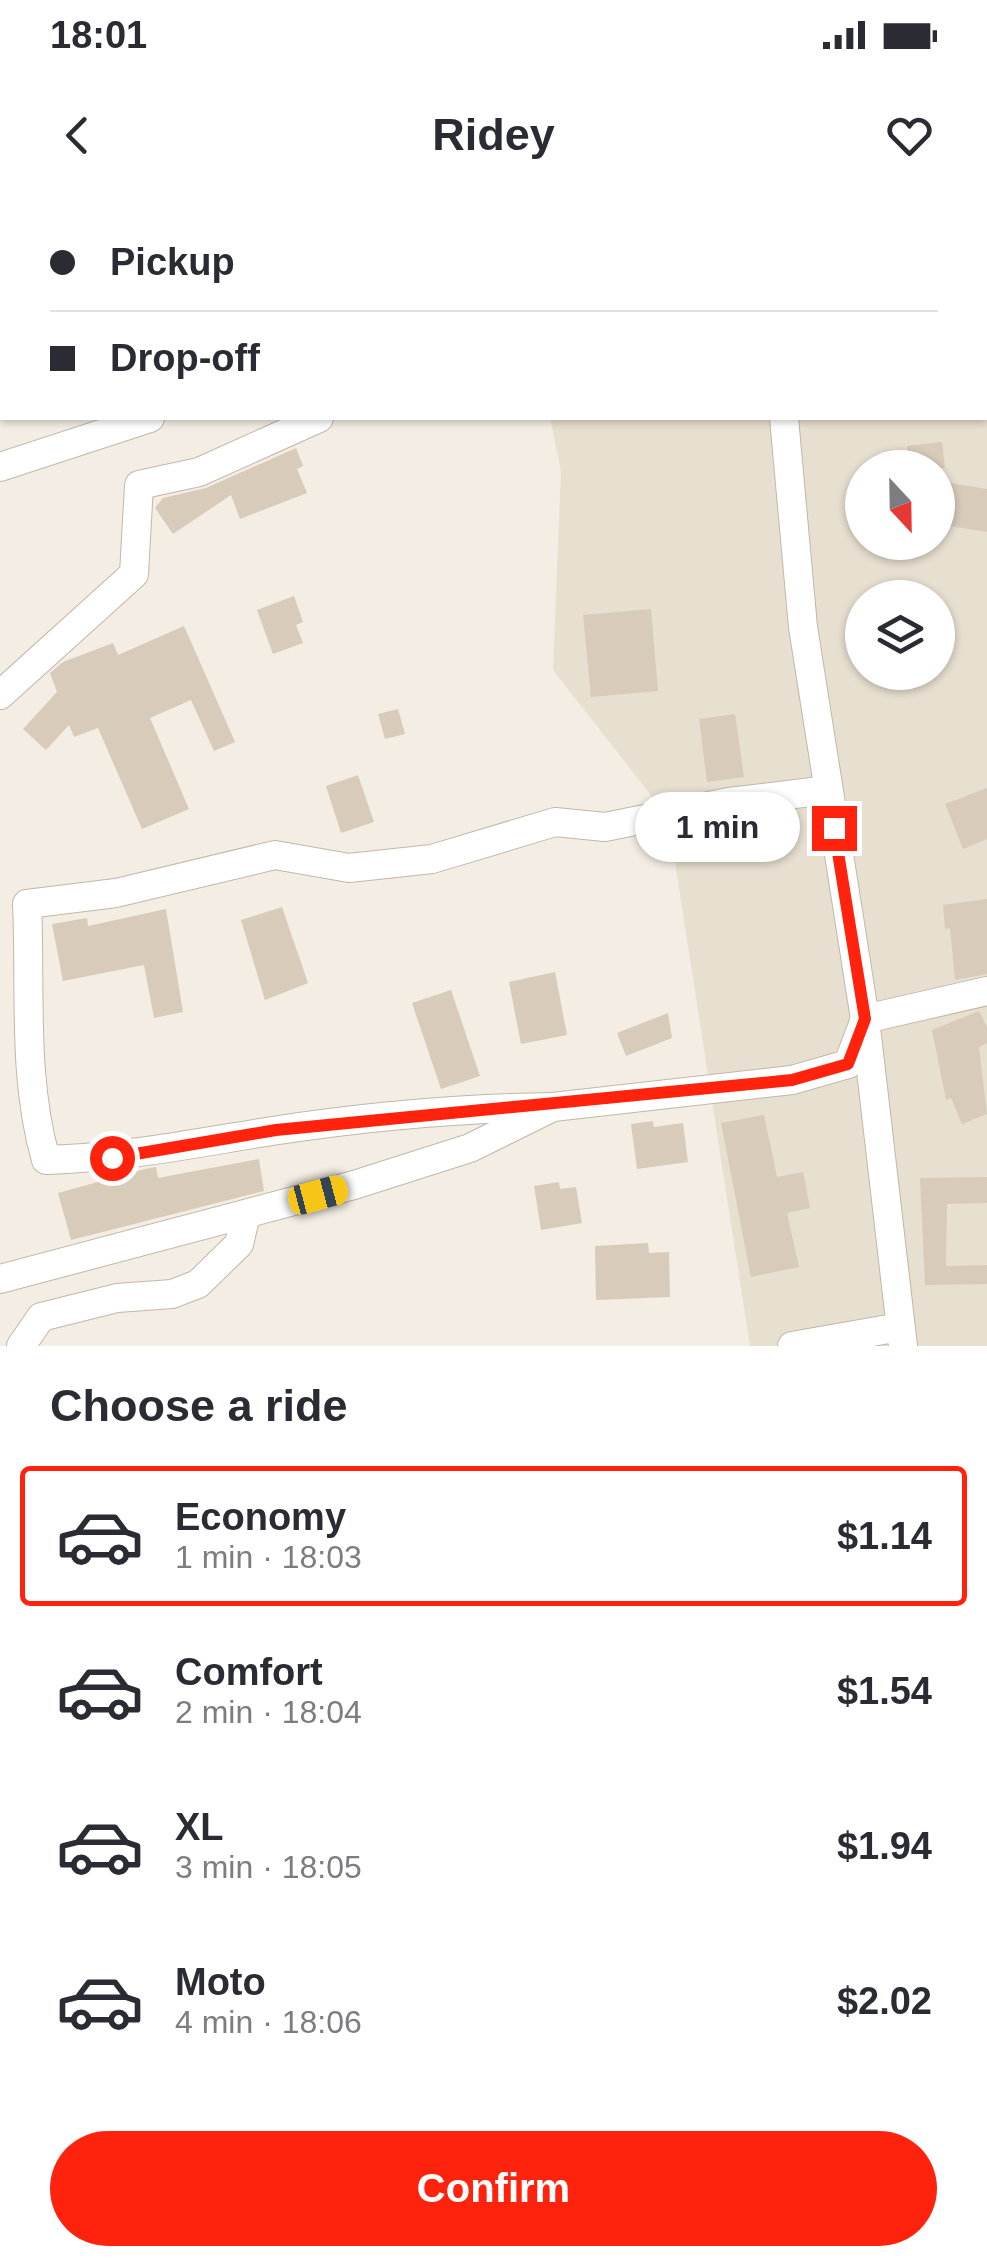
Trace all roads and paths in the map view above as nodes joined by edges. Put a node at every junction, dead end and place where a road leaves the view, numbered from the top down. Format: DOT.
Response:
graph roads {
  1 [pos="144,420"];
  2 [pos="315,420"];
  3 [pos="784,420"];
  4 [pos="0,467"];
  5 [pos="0,695"];
  6 [pos="828,790"];
  7 [pos="13,905"];
  8 [pos="987,991"];
  9 [pos="865,1019"];
  10 [pos="553,1106"];
  11 [pos="246,1214"];
  12 [pos="0,1279"];
  13 [pos="902,1336"];
  14 [pos="21,1346"];
  15 [pos="792,1346"];
  1 -- 4 [label="street"];
  2 -- 5 [label="street"];
  3 -- 6 [label="street"];
  6 -- 7 [label="street"];
  6 -- 9 [label="street"];
  7 -- 10 [label="street"];
  8 -- 9 [label="street"];
  9 -- 10 [label="street"];
  9 -- 13 [label="street"];
  10 -- 11 [label="street"];
  11 -- 12 [label="street"];
  11 -- 14 [label="street"];
  13 -- 15 [label="street"];
}
